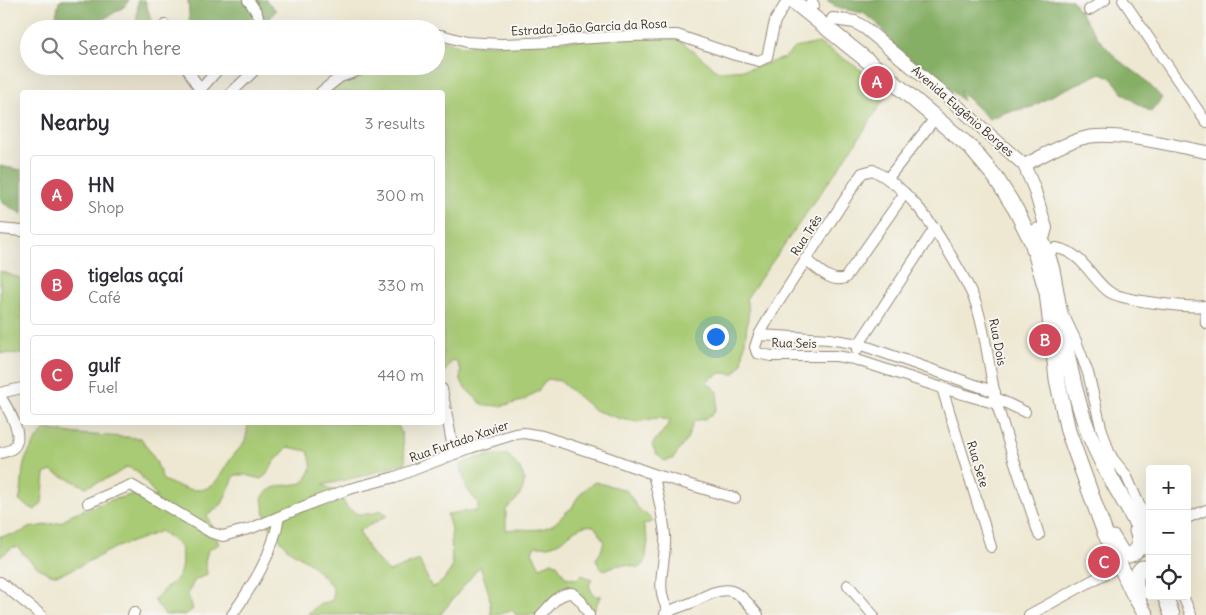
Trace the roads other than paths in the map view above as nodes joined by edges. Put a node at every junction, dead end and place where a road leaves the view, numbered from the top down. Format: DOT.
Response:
graph roads {
  1 [pos="248,0"];
  2 [pos="788,0"];
  3 [pos="792,0"];
  4 [pos="1105,0"];
  5 [pos="1122,0"];
  6 [pos="811,2"];
  7 [pos="1089,10"];
  8 [pos="259,20"];
  9 [pos="833,20"];
  10 [pos="445,36"];
  11 [pos="191,75"];
  12 [pos="213,75"];
  13 [pos="249,75"];
  14 [pos="346,75"];
  15 [pos="199,90"];
  16 [pos="201,90"];
  17 [pos="234,90"];
  18 [pos="324,90"];
  19 [pos="936,117"];
  20 [pos="1206,122"];
  21 [pos="1206,152"];
  22 [pos="1024,165"];
  23 [pos="888,178"];
  24 [pos="904,193"];
  25 [pos="935,228"];
  26 [pos="0,230"];
  27 [pos="20,231"];
  28 [pos="1045,248"];
  29 [pos="805,259"];
  30 [pos="1205,307"];
  31 [pos="1060,309"];
  32 [pos="1206,323"];
  33 [pos="759,335"];
  34 [pos="859,344"];
  35 [pos="854,359"];
  36 [pos="942,388"];
  37 [pos="20,389"];
  38 [pos="0,394"];
  39 [pos="996,398"];
  40 [pos="1061,399"];
  41 [pos="445,405"];
  42 [pos="1025,412"];
  43 [pos="1088,430"];
  44 [pos="0,453"];
  45 [pos="454,454"];
  46 [pos="653,474"];
  47 [pos="735,498"];
  48 [pos="88,504"];
  49 [pos="1205,514"];
  50 [pos="279,517"];
  51 [pos="1142,517"];
  52 [pos="1191,517"];
  53 [pos="1146,534"];
  54 [pos="1039,535"];
  55 [pos="991,547"];
  56 [pos="1119,566"];
  57 [pos="1146,568"];
  58 [pos="0,582"];
  59 [pos="848,585"];
  60 [pos="1166,600"];
  61 [pos="1171,600"];
  62 [pos="1185,600"];
  63 [pos="666,613"];
  64 [pos="42,615"];
  65 [pos="232,615"];
  66 [pos="541,615"];
  67 [pos="589,615"];
  68 [pos="758,615"];
  69 [pos="873,615"];
  70 [pos="1029,615"];
  71 [pos="1146,615"];
  72 [pos="1152,615"];
  73 [pos="1172,615"];
  74 [pos="1177,615"];
  75 [pos="1191,615"];
  1 -- 8 [label="street"];
  2 -- 10 [label="street, Estrada João García da Rosa"];
  3 -- 19 [label="highway"];
  4 -- 7 [label="street"];
  5 -- 20 [label="street"];
  6 -- 9 [label="highway"];
  9 -- 22 [label="main road, Avenida Eugênio Borges"];
  9 -- 28 [label="highway"];
  11 -- 15 [label="street"];
  12 -- 16 [label="street"];
  13 -- 17 [label="street"];
  14 -- 18 [label="street"];
  19 -- 23 [label="street"];
  19 -- 40 [label="highway"];
  21 -- 22 [label="main road"];
  22 -- 28 [label="main road, Avenida Eugênio Borges"];
  23 -- 24 [label="street, Rua Dois"];
  23 -- 29 [label="street, Rua Três"];
  24 -- 25 [label="street, Rua Dois"];
  24 -- 29 [label="street"];
  25 -- 34 [label="street"];
  25 -- 39 [label="street, Rua Dois"];
  26 -- 27 [label="street"];
  28 -- 30 [label="street"];
  28 -- 31 [label="highway"];
  29 -- 33 [label="street, Rua Três"];
  30 -- 32 [label="street"];
  31 -- 43 [label="highway"];
  31 -- 51 [label="street"];
  33 -- 34 [label="street, Rua Seis"];
  33 -- 35 [label="street, Rua Seis"];
  34 -- 35 [label="street"];
  34 -- 39 [label="street, Rua Seis"];
  35 -- 36 [label="street, Rua Seis"];
  36 -- 39 [label="street, Rua Seis"];
  36 -- 55 [label="street, Rua Sete"];
  37 -- 38 [label="street"];
  38 -- 44 [label="street"];
  39 -- 42 [label="street, Rua Seis"];
  39 -- 54 [label="street, Rua Dois"];
  40 -- 43 [label="highway"];
  40 -- 56 [label="highway"];
  41 -- 45 [label="street"];
  43 -- 51 [label="highway"];
  45 -- 46 [label="street, Rua Furtado Xavier"];
  45 -- 50 [label="street, Rua Furtado Xavier"];
  46 -- 47 [label="street, Rua Furtado Xavier"];
  46 -- 63 [label="street"];
  48 -- 50 [label="street, Rua Furtado Xavier"];
  49 -- 52 [label="street"];
  50 -- 65 [label="street"];
  51 -- 53 [label="highway"];
  56 -- 70 [label="street"];
  56 -- 71 [label="highway"];
  57 -- 72 [label="highway"];
  58 -- 64 [label="street"];
  59 -- 69 [label="street"];
  60 -- 73 [label="highway"];
  61 -- 74 [label="highway"];
  62 -- 75 [label="street"];
  63 -- 68 [label="street"];
  66 -- 67 [label="street"];
}
